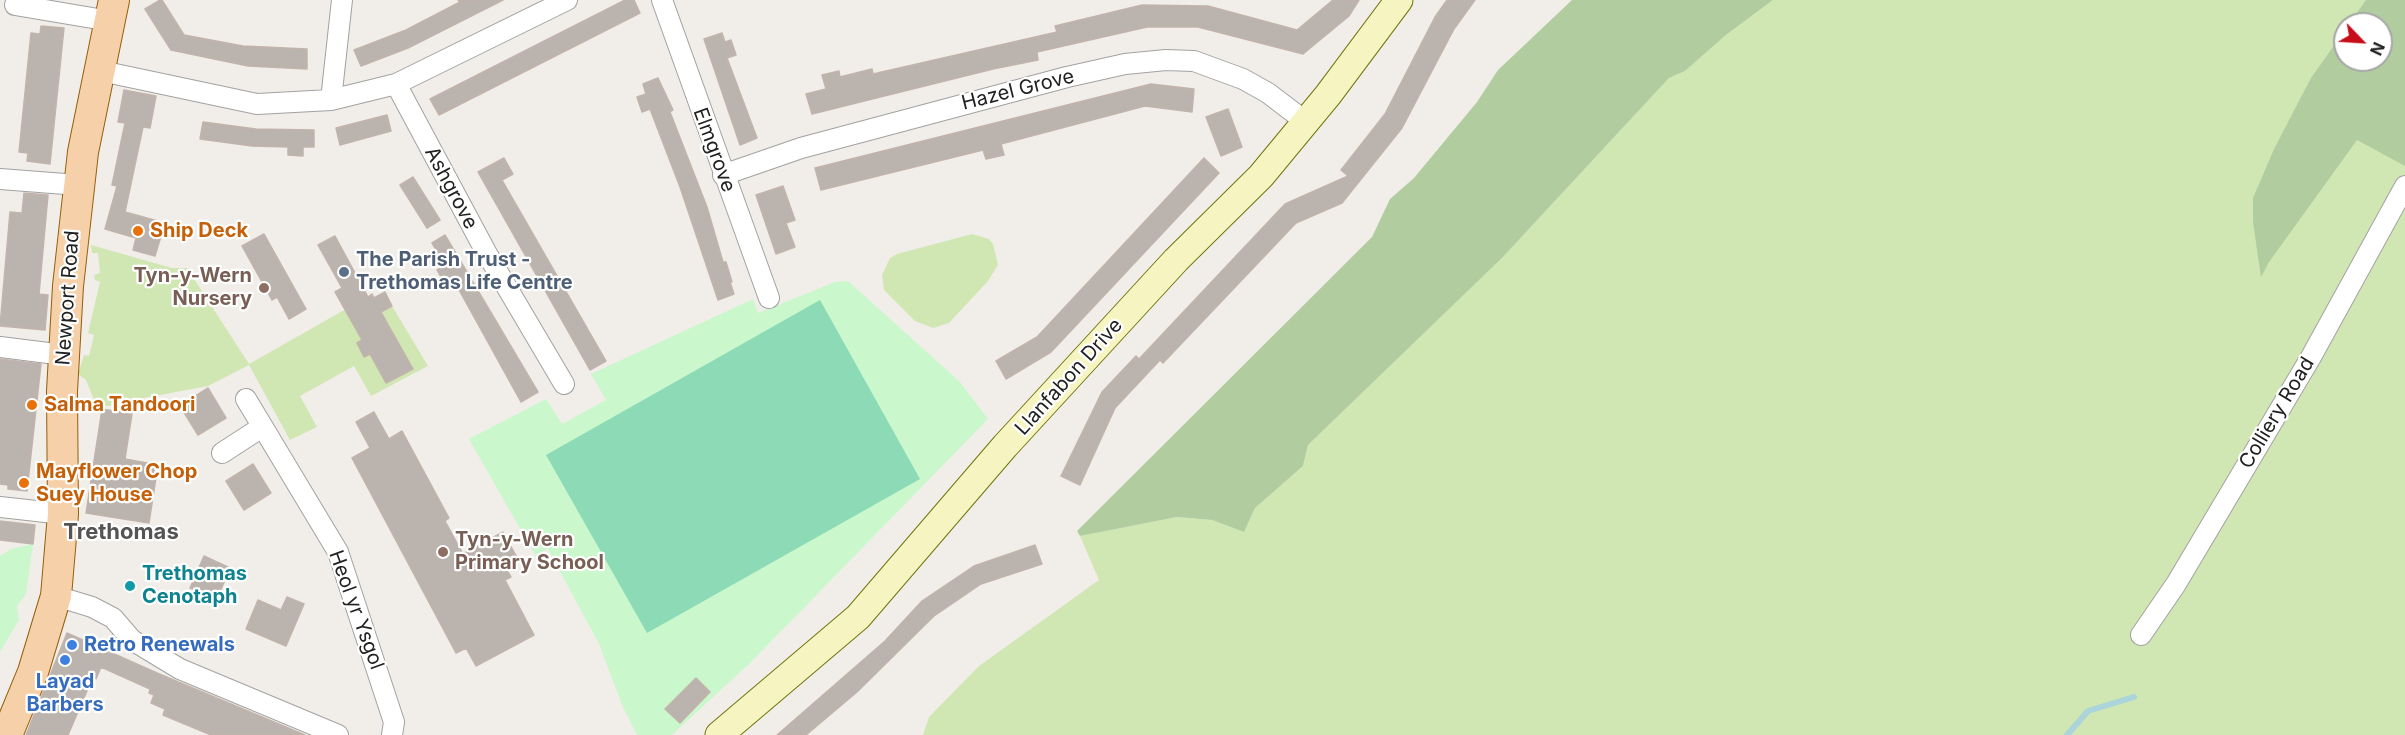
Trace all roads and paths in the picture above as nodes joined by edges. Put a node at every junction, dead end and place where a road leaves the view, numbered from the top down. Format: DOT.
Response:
graph roads {
  1 [pos="342,0"];
  2 [pos="567,0"];
  3 [pos="662,0"];
  4 [pos="1399,0"];
  5 [pos="15,5"];
  6 [pos="112,11"];
  7 [pos="101,71"];
  8 [pos="396,84"];
  9 [pos="331,100"];
  10 [pos="1306,122"];
  11 [pos="723,175"];
  12 [pos="0,179"];
  13 [pos="78,185"];
  14 [pos="2405,186"];
  15 [pos="769,298"];
  16 [pos="0,347"];
  17 [pos="64,355"];
  18 [pos="564,384"];
  19 [pos="246,399"];
  20 [pos="262,427"];
  21 [pos="222,453"];
  22 [pos="0,507"];
  23 [pos="63,513"];
  24 [pos="56,596"];
  25 [pos="2141,635"];
  26 [pos="7,735"];
  27 [pos="338,735"];
  28 [pos="392,735"];
  29 [pos="719,735"];
  1 -- 9 [label="street"];
  2 -- 8 [label="street"];
  3 -- 11 [label="street, Elmgrove"];
  4 -- 10 [label="street, Llanfabon Drive"];
  5 -- 6 [label="street"];
  6 -- 7 [label="main road, Newport Road"];
  7 -- 9 [label="street"];
  7 -- 13 [label="main road, Newport Road"];
  8 -- 9 [label="street"];
  8 -- 18 [label="street, Ashgrove"];
  10 -- 11 [label="street, Hazel Grove"];
  10 -- 29 [label="street, Llanfabon Drive"];
  11 -- 15 [label="street, Elmgrove"];
  12 -- 13 [label="street"];
  13 -- 17 [label="main road, Newport Road"];
  14 -- 25 [label="street, Colliery Road"];
  16 -- 17 [label="street"];
  17 -- 23 [label="main road, Newport Road"];
  19 -- 20 [label="street, Heol yr Ysgol"];
  20 -- 21 [label="street"];
  20 -- 28 [label="street, Heol yr Ysgol"];
  22 -- 23 [label="street"];
  23 -- 24 [label="main road, Newport Road"];
  24 -- 26 [label="main road, Newport Road"];
  24 -- 27 [label="street"];
}
